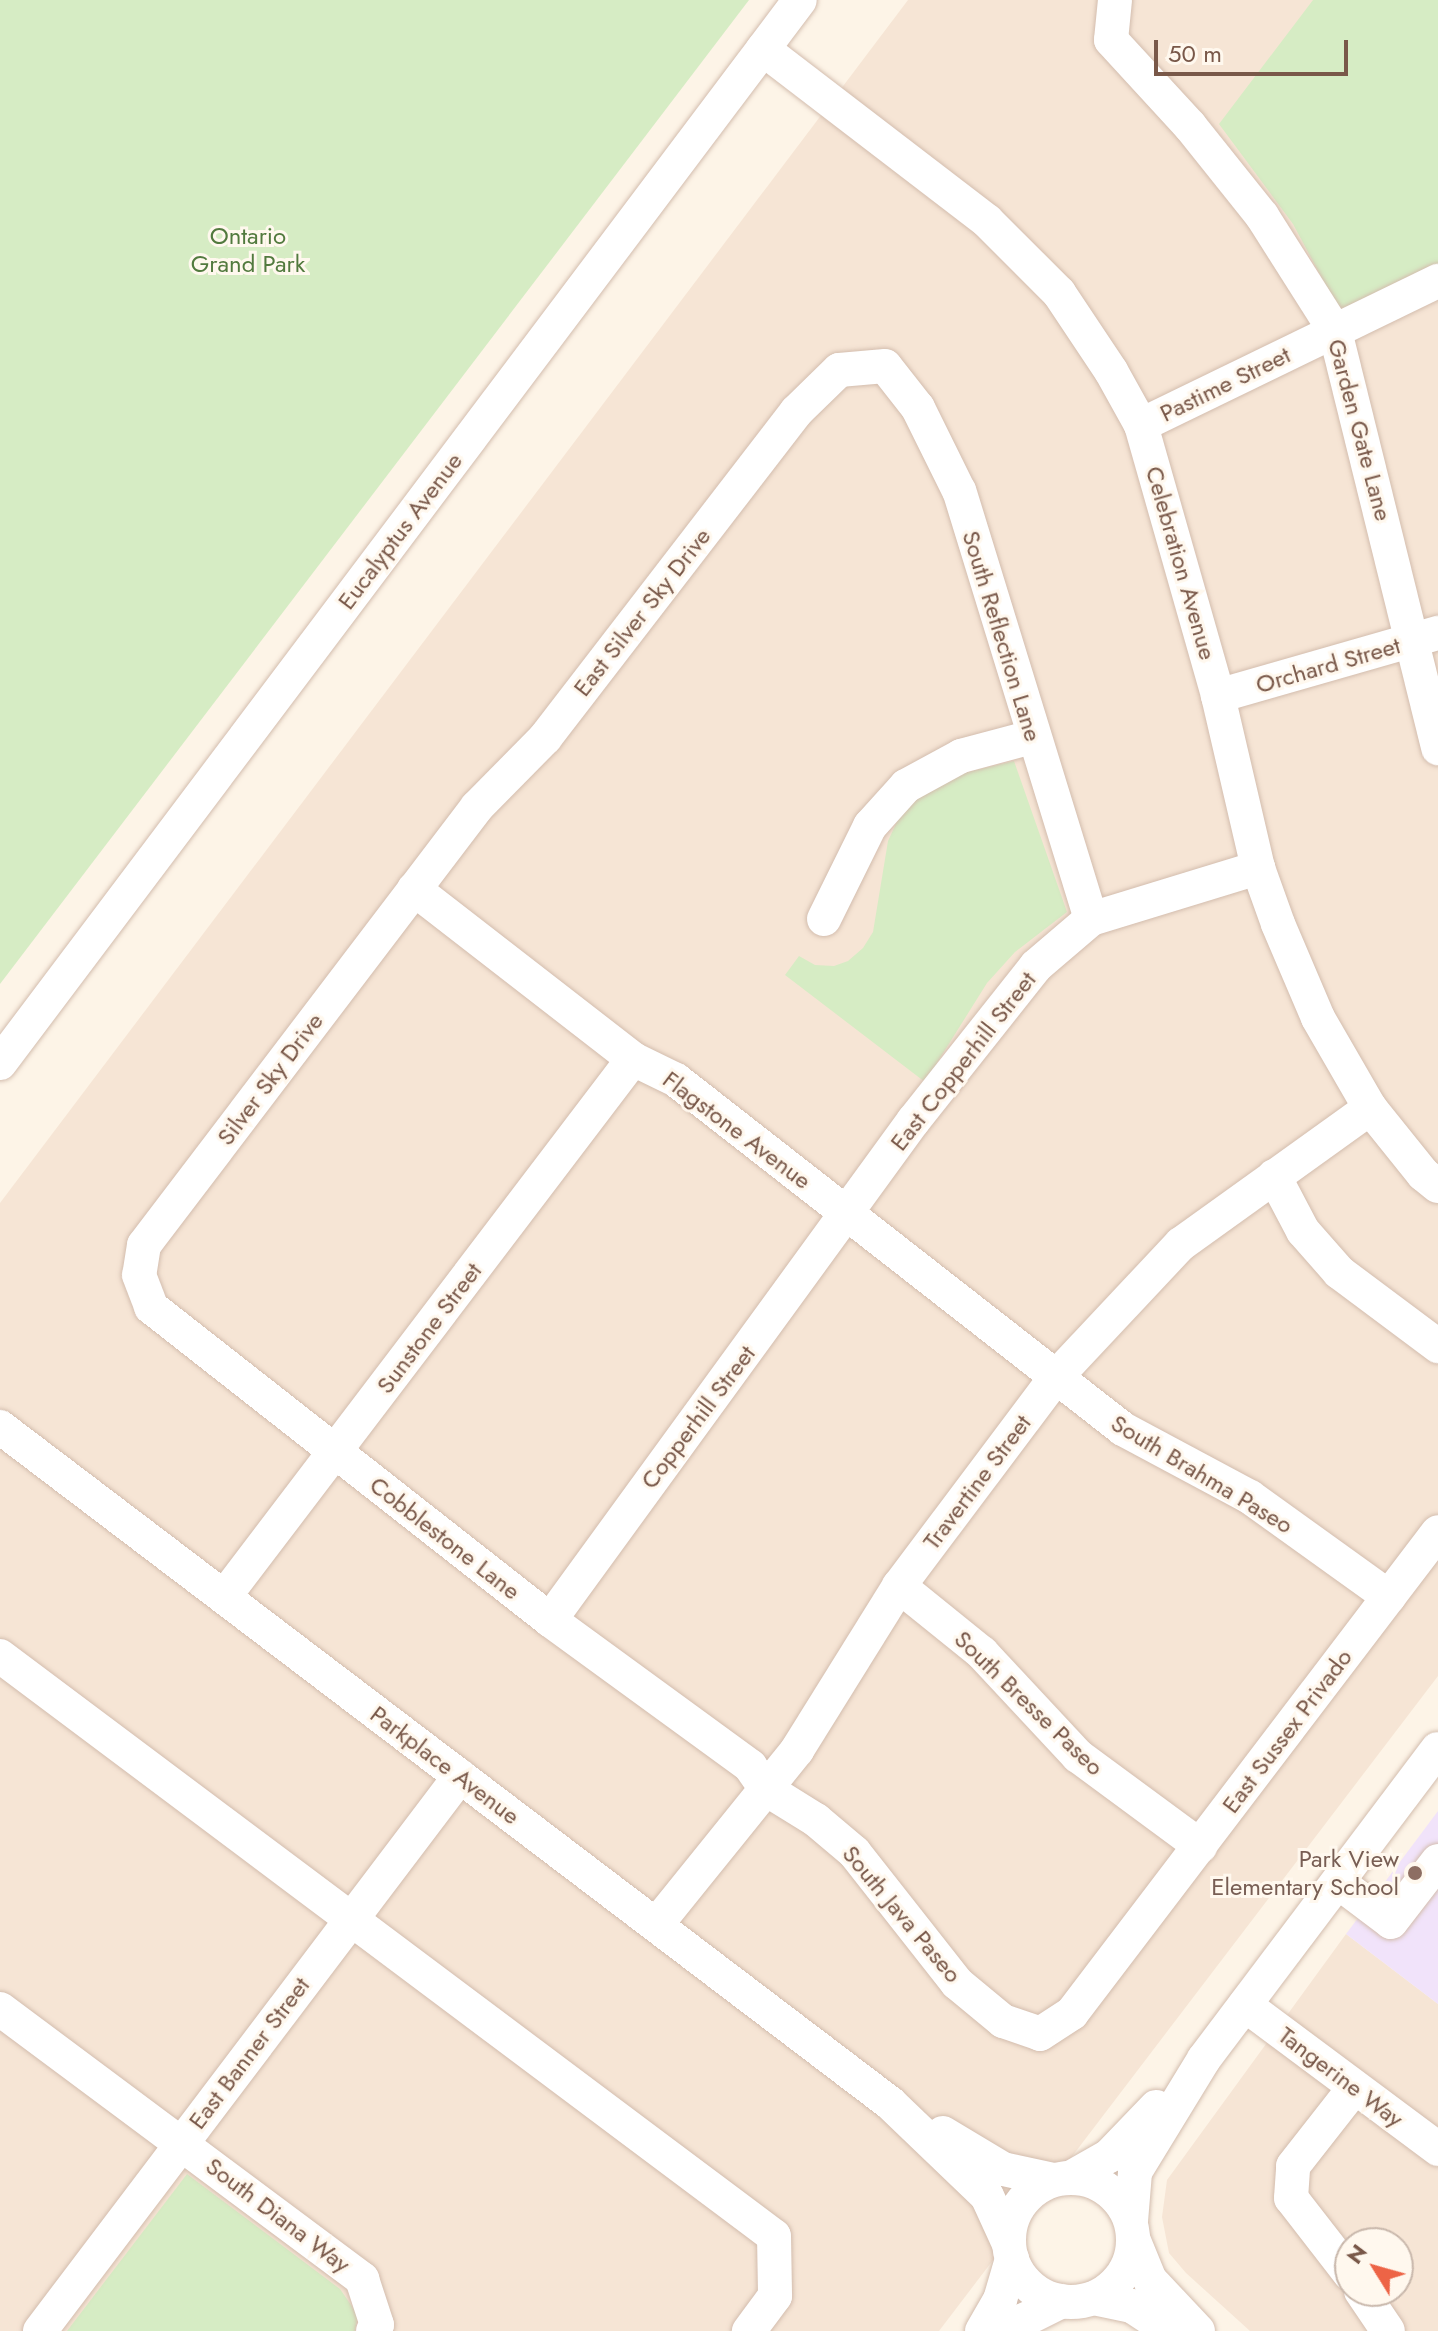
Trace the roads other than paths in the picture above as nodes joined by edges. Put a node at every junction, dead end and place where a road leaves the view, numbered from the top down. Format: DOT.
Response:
graph roads {
  1 [pos="800,0"];
  2 [pos="1115,0"];
  3 [pos="763,49"];
  4 [pos="1438,281"];
  5 [pos="1335,331"];
  6 [pos="885,366"];
  7 [pos="1141,425"];
  8 [pos="1426,637"];
  9 [pos="1218,696"];
  10 [pos="1032,737"];
  11 [pos="1438,748"];
  12 [pos="1258,868"];
  13 [pos="414,889"];
  14 [pos="824,919"];
  15 [pos="1091,919"];
  16 [pos="633,1059"];
  17 [pos="0,1063"];
  18 [pos="1370,1108"];
  19 [pos="1274,1176"];
  20 [pos="1438,1186"];
  21 [pos="848,1215"];
  22 [pos="139,1275"];
  23 [pos="1438,1346"];
  24 [pos="1055,1378"];
  25 [pos="0,1427"];
  26 [pos="335,1453"];
  27 [pos="1438,1532"];
  28 [pos="899,1586"];
  29 [pos="224,1597"];
  30 [pos="1389,1597"];
  31 [pos="550,1620"];
  32 [pos="0,1656"];
  33 [pos="1438,1749"];
  34 [pos="460,1776"];
  35 [pos="766,1789"];
  36 [pos="1200,1846"];
  37 [pos="1438,1861"];
  38 [pos="1338,1882"];
  39 [pos="350,1920"];
  40 [pos="656,1925"];
  41 [pos="1245,2005"];
  42 [pos="0,2009"];
  43 [pos="1040,2034"];
  44 [pos="1204,2059"];
  45 [pos="1355,2087"];
  46 [pos="890,2103"];
  47 [pos="181,2141"];
  48 [pos="1438,2149"];
  49 [pos="1062,2178"];
  50 [pos="1132,2231"];
  51 [pos="1010,2252"];
  52 [pos="1334,2253"];
  53 [pos="1078,2300"];
  54 [pos="1372,2307"];
  55 [pos="40,2331"];
  56 [pos="373,2331"];
  57 [pos="749,2331"];
  58 [pos="982,2331"];
  59 [pos="1011,2331"];
  60 [pos="1170,2331"];
  61 [pos="1198,2331"];
  62 [pos="1388,2331"];
  1 -- 3 [label="street, Eucalyptus Avenue"];
  2 -- 5 [label="street, Garden Gate Lane"];
  3 -- 7 [label="street, Celebration Avenue"];
  3 -- 17 [label="street, Eucalyptus Avenue"];
  4 -- 5 [label="street, Pastime Street"];
  5 -- 7 [label="street, Pastime Street"];
  5 -- 8 [label="street, Garden Gate Lane"];
  6 -- 10 [label="street, South Reflection Lane"];
  6 -- 13 [label="street, East Silver Sky Drive"];
  7 -- 9 [label="street, Celebration Avenue"];
  8 -- 9 [label="street, Orchard Street"];
  8 -- 11 [label="street, Garden Gate Lane"];
  9 -- 12 [label="street, Celebration Avenue"];
  10 -- 14 [label="street"];
  10 -- 15 [label="street, South Reflection Lane"];
  12 -- 15 [label="street"];
  12 -- 18 [label="street, Celebration Avenue"];
  13 -- 16 [label="street, Flagstone Avenue"];
  13 -- 22 [label="street, Silver Sky Drive"];
  15 -- 21 [label="street, East Copperhill Street"];
  16 -- 21 [label="street, Flagstone Avenue"];
  16 -- 26 [label="street, Sunstone Street"];
  18 -- 19 [label="street, Travertine Street"];
  18 -- 20 [label="street, Celebration Avenue"];
  19 -- 23 [label="street"];
  19 -- 24 [label="street, Travertine Street"];
  21 -- 24 [label="street, Flagstone Avenue"];
  21 -- 31 [label="street, Copperhill Street"];
  22 -- 26 [label="street, Cobblestone Lane"];
  24 -- 28 [label="street, Travertine Street"];
  24 -- 30 [label="street, South Brahma Paseo"];
  25 -- 29 [label="street, Parkplace Avenue"];
  26 -- 29 [label="street, Sunstone Street"];
  26 -- 31 [label="street, Cobblestone Lane"];
  27 -- 30 [label="street, East Sussex Privado"];
  28 -- 35 [label="street, Travertine Street"];
  28 -- 36 [label="street, South Bresse Paseo"];
  29 -- 34 [label="street, Parkplace Avenue"];
  30 -- 36 [label="street, East Sussex Privado"];
  31 -- 35 [label="street, Cobblestone Lane"];
  32 -- 39 [label="street"];
  33 -- 38 [label="street"];
  34 -- 39 [label="street, East Banner Street"];
  34 -- 40 [label="street, Parkplace Avenue"];
  35 -- 40 [label="street, Travertine Street"];
  35 -- 43 [label="street, South Java Paseo"];
  36 -- 43 [label="street, East Sussex Privado"];
  37 -- 38 [label="street"];
  38 -- 41 [label="street"];
  39 -- 47 [label="street, East Banner Street"];
  39 -- 57 [label="street"];
  40 -- 46 [label="street, Parkplace Avenue"];
  41 -- 44 [label="street"];
  41 -- 45 [label="street, Tangerine Way"];
  42 -- 47 [label="street, South Diana Way"];
  44 -- 49 [label="street"];
  44 -- 50 [label="street"];
  45 -- 48 [label="street, Tangerine Way"];
  45 -- 52 [label="street"];
  46 -- 49 [label="street, Parkplace Avenue"];
  46 -- 51 [label="street, Parkplace Avenue"];
  47 -- 55 [label="street, East Banner Street"];
  47 -- 56 [label="street, South Diana Way"];
  49 -- 50 [label="street"];
  49 -- 51 [label="street"];
  50 -- 53 [label="street"];
  50 -- 61 [label="street"];
  51 -- 53 [label="street"];
  51 -- 58 [label="street"];
  53 -- 59 [label="street"];
  53 -- 60 [label="street"];
  54 -- 62 [label="street"];
}
